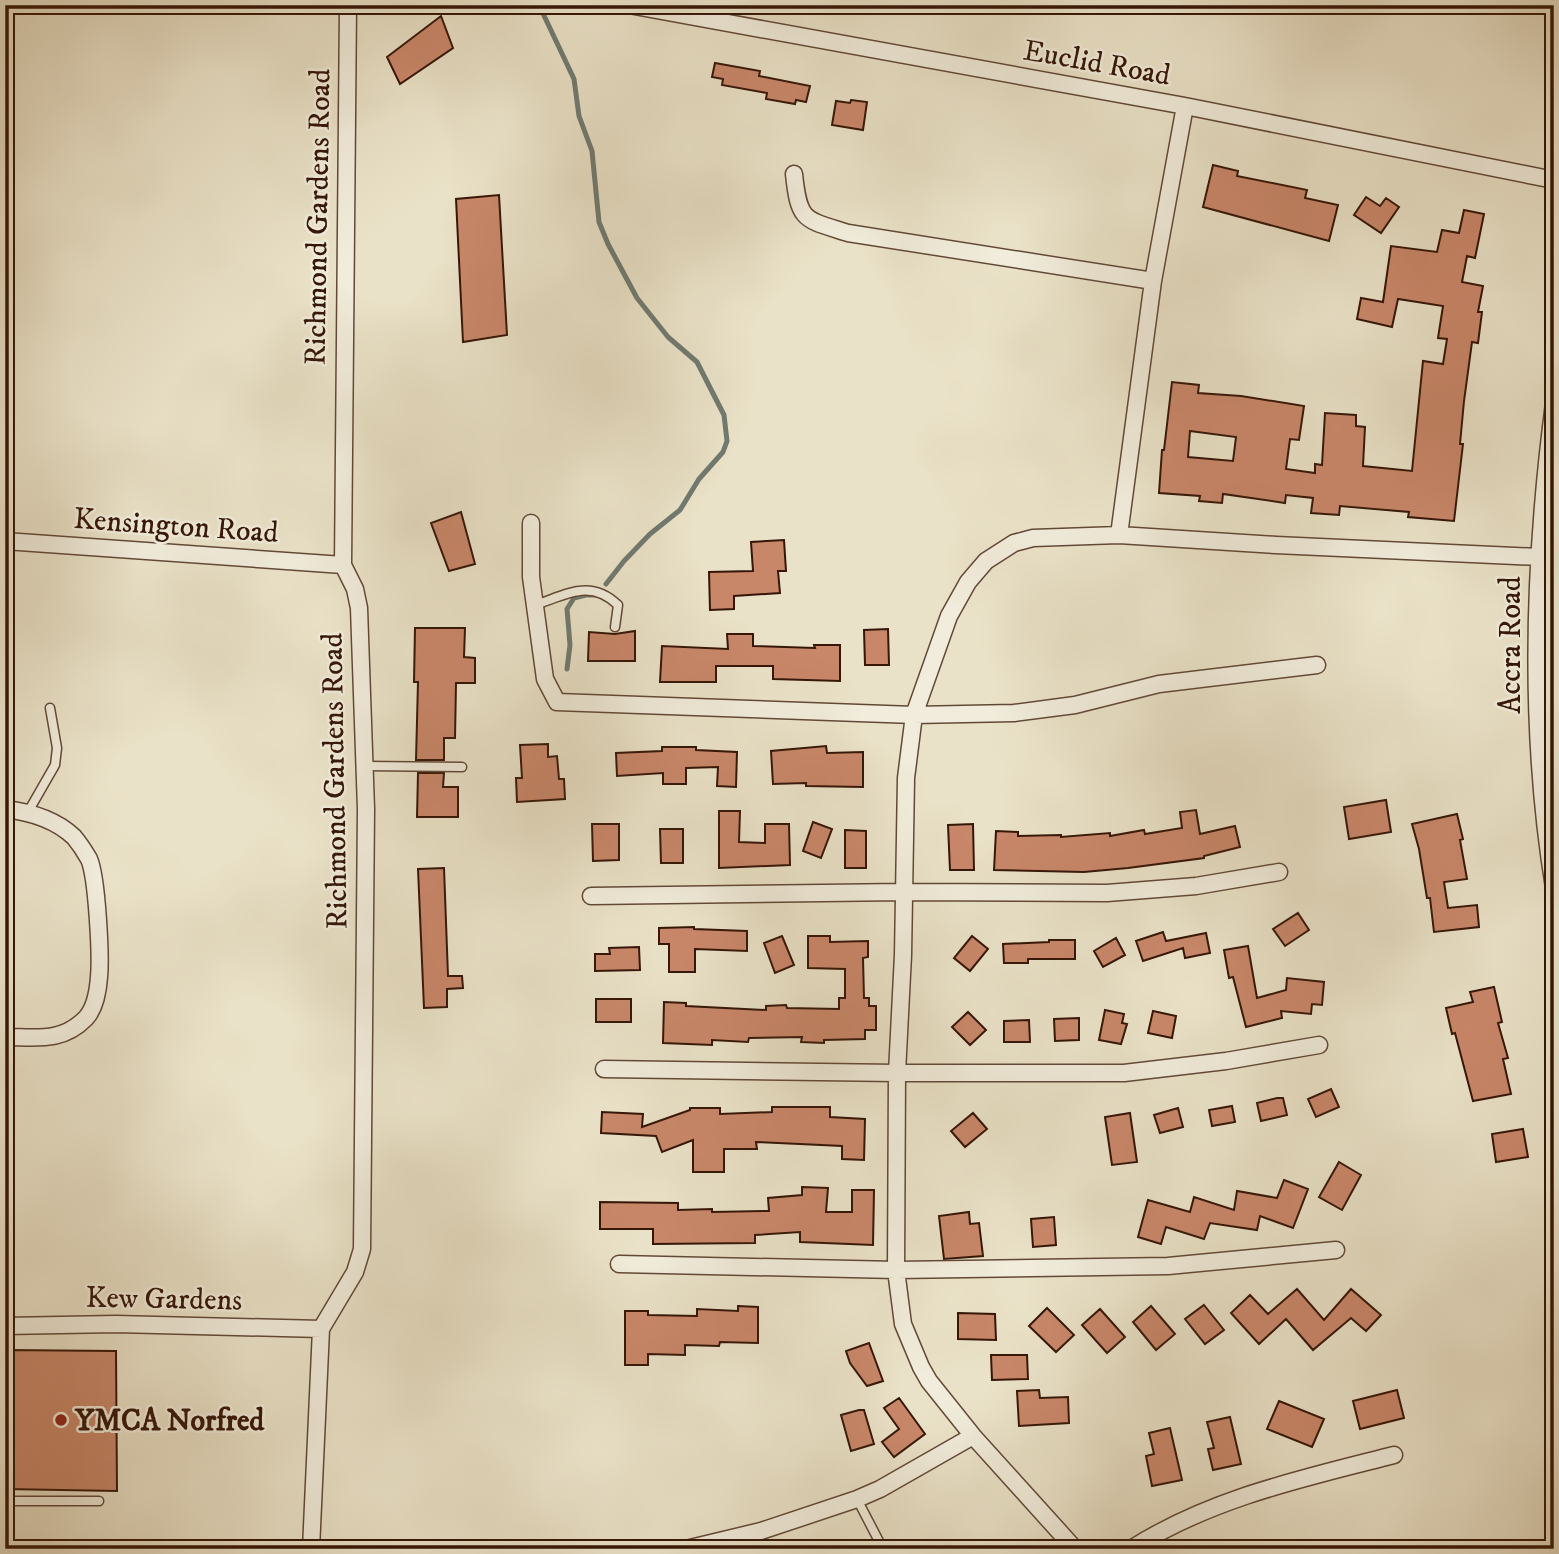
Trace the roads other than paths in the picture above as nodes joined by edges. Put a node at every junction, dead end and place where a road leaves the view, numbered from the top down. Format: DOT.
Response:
graph roads {
  1 [pos="348,5"];
  2 [pos="629,5"];
  3 [pos="1185,106"];
  4 [pos="794,174"];
  5 [pos="1554,180"];
  6 [pos="1153,281"];
  7 [pos="1554,403"];
  8 [pos="531,523"];
  9 [pos="1119,535"];
  10 [pos="5,541"];
  11 [pos="1539,557"];
  12 [pos="343,565"];
  13 [pos="534,605"];
  14 [pos="615,627"];
  15 [pos="1317,665"];
  16 [pos="50,708"];
  17 [pos="914,715"];
  18 [pos="365,766"];
  19 [pos="462,767"];
  20 [pos="5,809"];
  21 [pos="28,812"];
  22 [pos="1279,872"];
  23 [pos="1554,888"];
  24 [pos="904,892"];
  25 [pos="591,896"];
  26 [pos="5,1037"];
  27 [pos="1319,1045"];
  28 [pos="604,1069"];
  29 [pos="897,1073"];
  30 [pos="1336,1250"];
  31 [pos="619,1264"];
  32 [pos="896,1270"];
  33 [pos="5,1326"];
  34 [pos="321,1329"];
  35 [pos="973,1436"];
  36 [pos="1394,1455"];
  37 [pos="858,1499"];
  38 [pos="5,1501"];
  39 [pos="99,1501"];
  40 [pos="311,1549"];
  41 [pos="686,1549"];
  42 [pos="884,1549"];
  43 [pos="1075,1549"];
  44 [pos="1131,1549"];
  1 -- 12 [label="street, Richmond Gardens Road"];
  2 -- 3 [label="street, Euclid Road"];
  3 -- 5 [label="street, Euclid Road"];
  3 -- 6 [label="street"];
  4 -- 6 [label="street"];
  6 -- 9 [label="street"];
  7 -- 11 [label="street, Accra Road"];
  8 -- 13 [label="street"];
  9 -- 11 [label="street"];
  9 -- 17 [label="street"];
  10 -- 12 [label="street, Kensington Road"];
  11 -- 23 [label="street, Accra Road"];
  12 -- 18 [label="street, Richmond Gardens Road"];
  13 -- 14 [label="lane"];
  13 -- 17 [label="street"];
  15 -- 17 [label="street"];
  16 -- 21 [label="lane"];
  17 -- 24 [label="street"];
  18 -- 19 [label="lane"];
  18 -- 34 [label="street, Richmond Gardens Road"];
  20 -- 21 [label="street"];
  21 -- 26 [label="street"];
  22 -- 24 [label="street"];
  24 -- 25 [label="street"];
  24 -- 29 [label="street"];
  27 -- 29 [label="street"];
  28 -- 29 [label="street"];
  29 -- 32 [label="street"];
  30 -- 32 [label="street"];
  31 -- 32 [label="street"];
  32 -- 35 [label="street"];
  33 -- 34 [label="street, Kew Gardens"];
  34 -- 40 [label="street, Richmond Gardens Road"];
  35 -- 37 [label="street"];
  35 -- 43 [label="street"];
  36 -- 44 [label="street"];
  37 -- 41 [label="street"];
  37 -- 42 [label="lane"];
  38 -- 39 [label="lane"];
}
